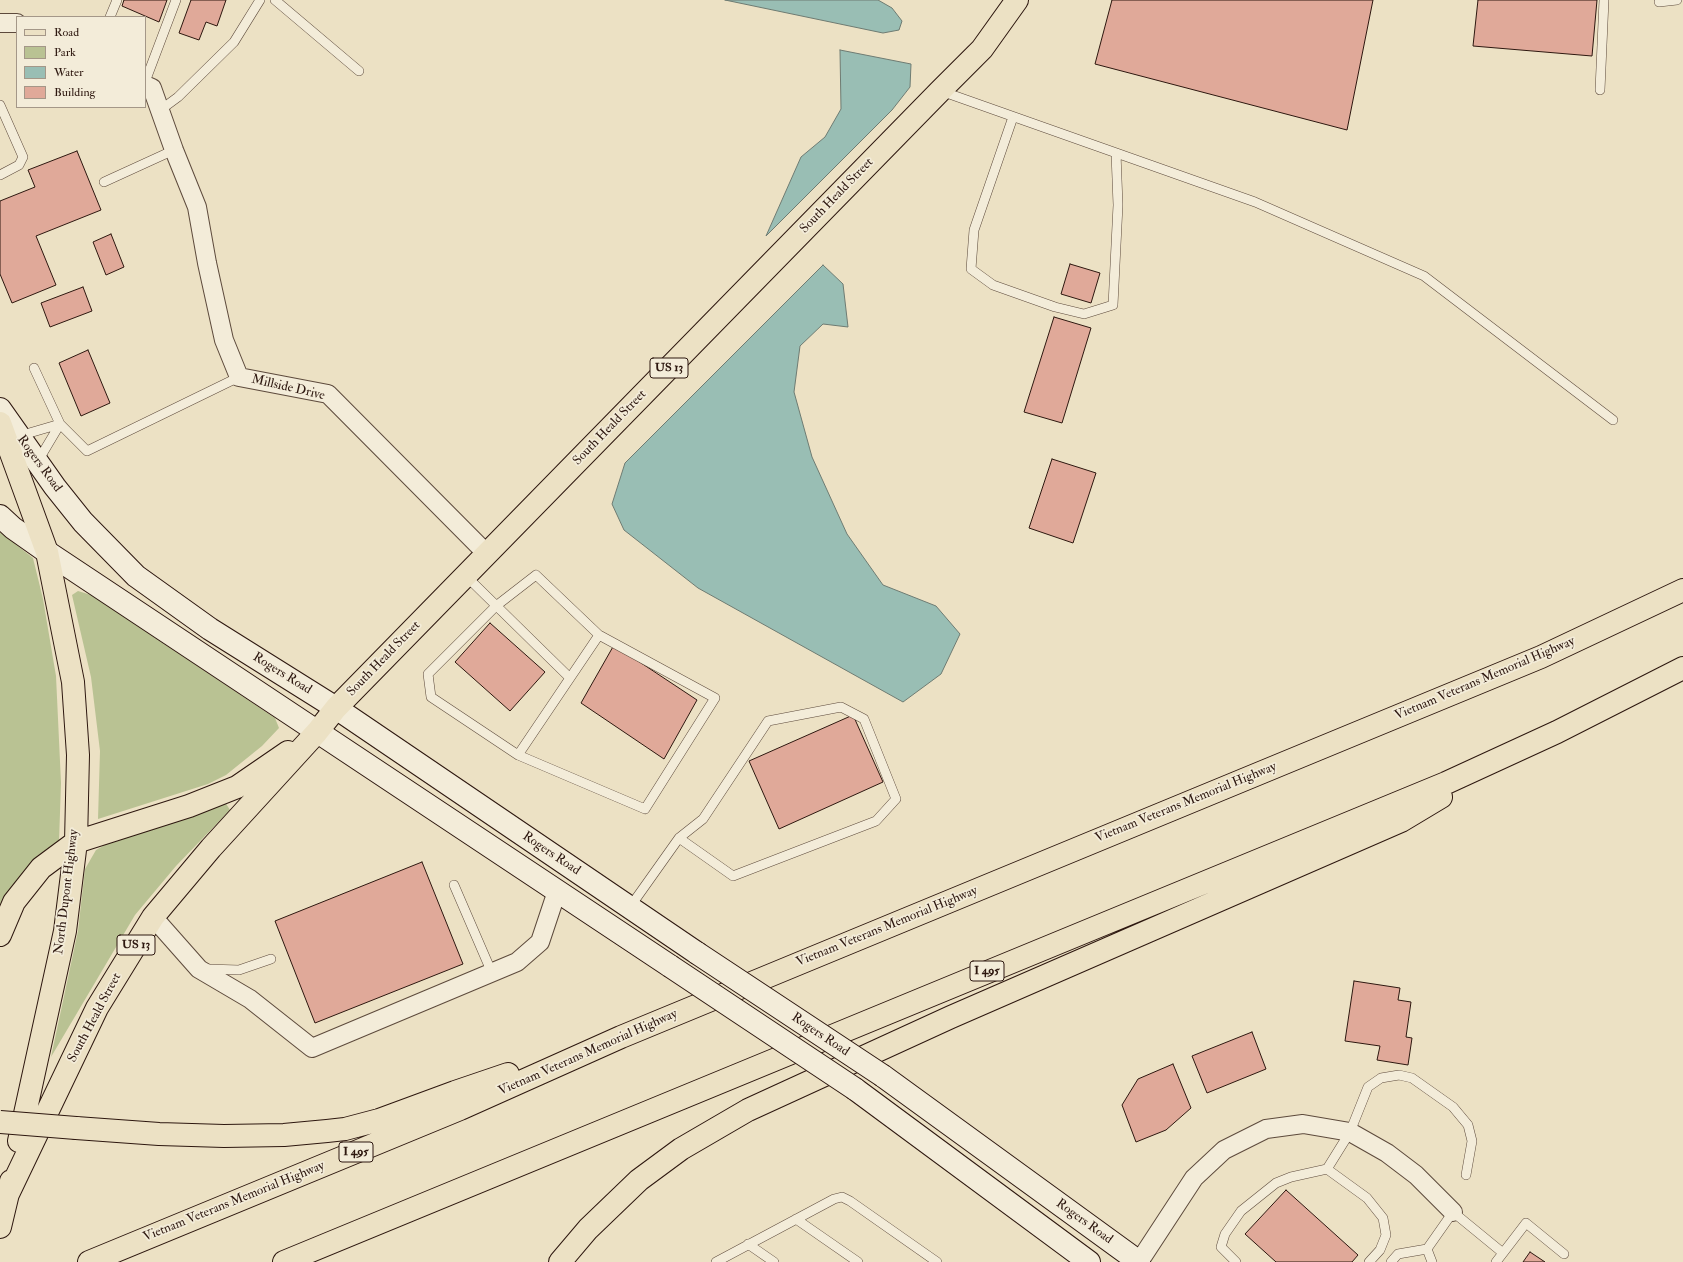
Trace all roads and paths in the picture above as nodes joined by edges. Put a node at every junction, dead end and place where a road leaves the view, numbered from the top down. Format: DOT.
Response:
graph roads {
  1 [pos="117,0"];
  2 [pos="176,0"];
  3 [pos="260,0"];
  4 [pos="275,0"];
  5 [pos="1017,0"];
  6 [pos="1604,0"];
  7 [pos="1677,0"];
  8 [pos="1659,2"];
  9 [pos="110,16"];
  10 [pos="0,23"];
  11 [pos="16,24"];
  12 [pos="359,71"];
  13 [pos="146,80"];
  14 [pos="146,84"];
  15 [pos="1600,90"];
  16 [pos="940,91"];
  17 [pos="0,105"];
  18 [pos="159,111"];
  19 [pos="1013,117"];
  20 [pos="174,150"];
  21 [pos="1116,153"];
  22 [pos="0,175"];
  23 [pos="104,182"];
  24 [pos="34,368"];
  25 [pos="239,377"];
  26 [pos="0,409"];
  27 [pos="1613,420"];
  28 [pos="0,423"];
  29 [pos="60,424"];
  30 [pos="19,436"];
  31 [pos="37,462"];
  32 [pos="0,516"];
  33 [pos="47,552"];
  34 [pos="487,554"];
  35 [pos="466,576"];
  36 [pos="1683,590"];
  37 [pos="496,606"];
  38 [pos="600,635"];
  39 [pos="1683,668"];
  40 [pos="570,678"];
  41 [pos="336,708"];
  42 [pos="317,732"];
  43 [pos="518,755"];
  44 [pos="1501,759"];
  45 [pos="679,838"];
  46 [pos="76,842"];
  47 [pos="454,885"];
  48 [pos="557,891"];
  49 [pos="630,907"];
  50 [pos="153,917"];
  51 [pos="0,935"];
  52 [pos="271,959"];
  53 [pos="199,969"];
  54 [pos="492,973"];
  55 [pos="621,1037"];
  56 [pos="0,1122"];
  57 [pos="1350,1132"];
  58 [pos="1327,1169"];
  59 [pos="1466,1175"];
  60 [pos="8,1194"];
  61 [pos="1453,1212"];
  62 [pos="796,1219"];
  63 [pos="0,1227"];
  64 [pos="748,1244"];
  65 [pos="1427,1248"];
  66 [pos="1503,1253"];
  67 [pos="1564,1254"];
  68 [pos="90,1262"];
  69 [pos="284,1262"];
  70 [pos="560,1262"];
  71 [pos="716,1262"];
  72 [pos="774,1262"];
  73 [pos="858,1262"];
  74 [pos="937,1262"];
  75 [pos="1089,1262"];
  76 [pos="1139,1262"];
  77 [pos="1236,1262"];
  78 [pos="1369,1262"];
  79 [pos="1391,1262"];
  80 [pos="1432,1262"];
  81 [pos="1496,1262"];
  1 -- 9 [label="lane"];
  2 -- 13 [label="lane"];
  3 -- 18 [label="lane"];
  4 -- 12 [label="lane"];
  5 -- 16 [label="main road, South Heald Street / US 13"];
  6 -- 15 [label="lane"];
  7 -- 8 [label="lane"];
  10 -- 11 [label="street"];
  14 -- 18 [label="street, Millside Drive"];
  16 -- 19 [label="lane"];
  16 -- 34 [label="main road, South Heald Street / US 13"];
  17 -- 22 [label="lane"];
  18 -- 20 [label="street, Millside Drive"];
  19 -- 21 [label="lane"];
  19 -- 21 [label="lane"];
  20 -- 23 [label="lane"];
  20 -- 25 [label="street, Millside Drive"];
  21 -- 27 [label="lane"];
  24 -- 29 [label="lane"];
  25 -- 29 [label="lane"];
  25 -- 34 [label="street, Millside Drive"];
  26 -- 30 [label="street, Rogers Road"];
  28 -- 33 [label="main road, North Dupont Highway"];
  29 -- 30 [label="lane"];
  29 -- 31 [label="lane"];
  30 -- 31 [label="street, Rogers Road"];
  31 -- 41 [label="street, Rogers Road"];
  32 -- 33 [label="street, Rogers Road"];
  33 -- 42 [label="street, Rogers Road"];
  33 -- 46 [label="main road, North Dupont Highway"];
  34 -- 35 [label="main road, South Heald Street / US 13"];
  35 -- 37 [label="lane"];
  35 -- 41 [label="main road, South Heald Street / US 13"];
  36 -- 55 [label="main road, Vietnam Veterans Memorial Highway / I 495"];
  37 -- 38 [label="lane"];
  37 -- 40 [label="lane"];
  37 -- 43 [label="lane"];
  38 -- 40 [label="lane"];
  38 -- 43 [label="lane"];
  39 -- 44 [label="main road, I 495"];
  40 -- 43 [label="lane"];
  41 -- 42 [label="main road, South Heald Street / US 13"];
  41 -- 49 [label="street, Rogers Road"];
  42 -- 46 [label="main road, South Heald Street / US 13"];
  42 -- 48 [label="street, Rogers Road"];
  42 -- 50 [label="main road, South Heald Street / US 13"];
  44 -- 69 [label="main road, I 495"];
  44 -- 70 [label="main road"];
  45 -- 45 [label="lane"];
  45 -- 49 [label="lane"];
  46 -- 51 [label="main road, South Heald Street / US 13"];
  46 -- 60 [label="main road, North Dupont Highway"];
  47 -- 54 [label="lane"];
  48 -- 54 [label="street"];
  48 -- 75 [label="street, Rogers Road, bridge"];
  49 -- 76 [label="street, Rogers Road, bridge"];
  50 -- 53 [label="street"];
  50 -- 60 [label="main road, South Heald Street / US 13"];
  52 -- 53 [label="lane"];
  53 -- 54 [label="street"];
  55 -- 56 [label="main road, bridge"];
  55 -- 68 [label="main road, Vietnam Veterans Memorial Highway / I 495"];
  57 -- 58 [label="lane"];
  57 -- 59 [label="lane"];
  57 -- 61 [label="street"];
  57 -- 76 [label="street"];
  58 -- 77 [label="lane"];
  58 -- 78 [label="lane"];
  60 -- 63 [label="main road, North Dupont Highway / US 13"];
  61 -- 65 [label="lane"];
  61 -- 66 [label="lane"];
  62 -- 64 [label="lane"];
  62 -- 73 [label="lane"];
  62 -- 74 [label="lane"];
  64 -- 71 [label="lane"];
  64 -- 72 [label="lane"];
  65 -- 79 [label="lane"];
  65 -- 80 [label="lane"];
  66 -- 67 [label="lane"];
  66 -- 81 [label="lane"];
}
